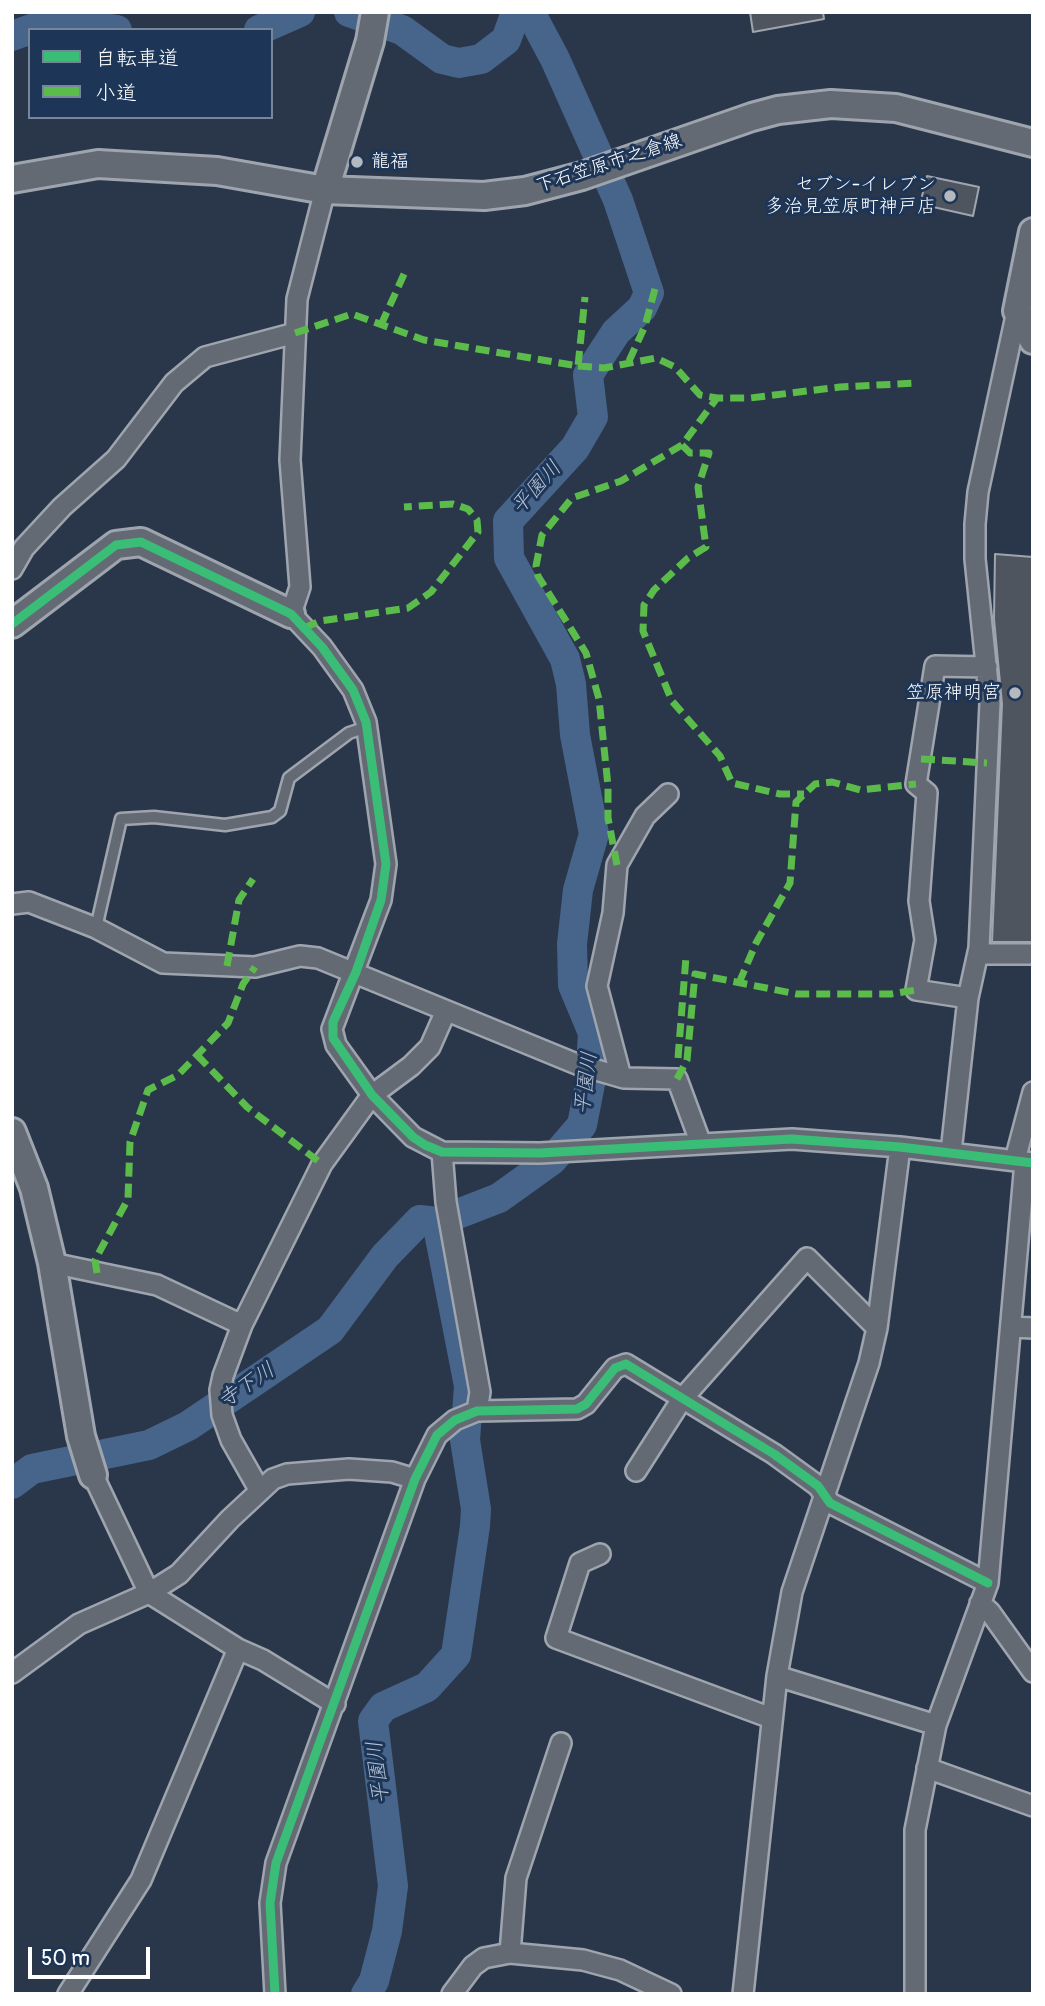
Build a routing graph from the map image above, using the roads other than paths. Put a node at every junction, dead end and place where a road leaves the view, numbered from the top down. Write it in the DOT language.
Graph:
graph roads {
  1 [pos="375,12"];
  2 [pos="1033,143"];
  3 [pos="12,179"];
  4 [pos="324,190"];
  5 [pos="1033,232"];
  6 [pos="1017,311"];
  7 [pos="295,333"];
  8 [pos="1033,340"];
  9 [pos="12,569"];
  10 [pos="291,614"];
  11 [pos="12,624"];
  12 [pos="987,667"];
  13 [pos="367,727"];
  14 [pos="668,793"];
  15 [pos="12,904"];
  16 [pos="96,928"];
  17 [pos="978,954"];
  18 [pos="1033,954"];
  19 [pos="356,972"];
  20 [pos="968,998"];
  21 [pos="445,1013"];
  22 [pos="613,1075"];
  23 [pos="1033,1092"];
  24 [pos="372,1095"];
  25 [pos="12,1132"];
  26 [pos="701,1144"];
  27 [pos="900,1147"];
  28 [pos="442,1152"];
  29 [pos="951,1152"];
  30 [pos="1024,1162"];
  31 [pos="52,1263"];
  32 [pos="242,1325"];
  33 [pos="1012,1327"];
  34 [pos="877,1328"];
  35 [pos="1033,1328"];
  36 [pos="682,1399"];
  37 [pos="477,1411"];
  38 [pos="636,1471"];
  39 [pos="93,1475"];
  40 [pos="415,1479"];
  41 [pos="261,1491"];
  42 [pos="823,1493"];
  43 [pos="600,1554"];
  44 [pos="988,1583"];
  45 [pos="149,1593"];
  46 [pos="980,1603"];
  47 [pos="237,1650"];
  48 [pos="1033,1672"];
  49 [pos="12,1673"];
  50 [pos="777,1676"];
  51 [pos="335,1704"];
  52 [pos="771,1717"];
  53 [pos="936,1725"];
  54 [pos="561,1743"];
  55 [pos="927,1768"];
  56 [pos="1033,1806"];
  57 [pos="510,1953"];
  58 [pos="68,1994"];
  59 [pos="275,1994"];
  60 [pos="452,1994"];
  61 [pos="671,1994"];
  62 [pos="743,1994"];
  63 [pos="915,1994"];
  1 -- 4 [label="main road"];
  2 -- 4 [label="main road, 下石笠原市之倉線"];
  3 -- 4 [label="main road, 下石笠原市之倉線"];
  4 -- 7 [label="street"];
  5 -- 6 [label="main road"];
  6 -- 8 [label="main road"];
  6 -- 12 [label="street"];
  7 -- 9 [label="street"];
  7 -- 10 [label="street"];
  10 -- 11 [label="main road"];
  10 -- 13 [label="street"];
  12 -- 17 [label="street"];
  12 -- 20 [label="street"];
  13 -- 16 [label="lane"];
  13 -- 19 [label="street"];
  14 -- 22 [label="street"];
  15 -- 16 [label="street"];
  16 -- 19 [label="street"];
  17 -- 18 [label="street"];
  17 -- 20 [label="street"];
  19 -- 21 [label="street"];
  19 -- 24 [label="street"];
  20 -- 29 [label="street"];
  21 -- 22 [label="street"];
  21 -- 24 [label="street"];
  22 -- 26 [label="street"];
  23 -- 30 [label="street"];
  24 -- 28 [label="street"];
  24 -- 32 [label="street"];
  25 -- 31 [label="main road"];
  26 -- 27 [label="street"];
  26 -- 28 [label="street"];
  27 -- 29 [label="street"];
  27 -- 34 [label="street"];
  28 -- 37 [label="street"];
  29 -- 30 [label="street"];
  30 -- 33 [label="street"];
  31 -- 32 [label="street"];
  31 -- 39 [label="main road"];
  32 -- 41 [label="street"];
  33 -- 35 [label="street"];
  33 -- 44 [label="street"];
  34 -- 36 [label="street"];
  34 -- 42 [label="street"];
  36 -- 37 [label="street"];
  36 -- 38 [label="street"];
  36 -- 42 [label="street"];
  37 -- 40 [label="street"];
  39 -- 45 [label="street"];
  40 -- 41 [label="street"];
  40 -- 51 [label="street"];
  41 -- 45 [label="street"];
  42 -- 44 [label="street"];
  42 -- 50 [label="street"];
  43 -- 52 [label="street"];
  44 -- 46 [label="street"];
  45 -- 47 [label="street"];
  45 -- 49 [label="street"];
  46 -- 48 [label="street"];
  46 -- 53 [label="street"];
  47 -- 51 [label="street"];
  47 -- 58 [label="street"];
  50 -- 52 [label="street"];
  50 -- 53 [label="street"];
  51 -- 59 [label="street"];
  52 -- 62 [label="street"];
  53 -- 55 [label="street"];
  54 -- 57 [label="street"];
  55 -- 56 [label="street"];
  55 -- 63 [label="street"];
  57 -- 60 [label="street"];
  57 -- 61 [label="street"];
}
